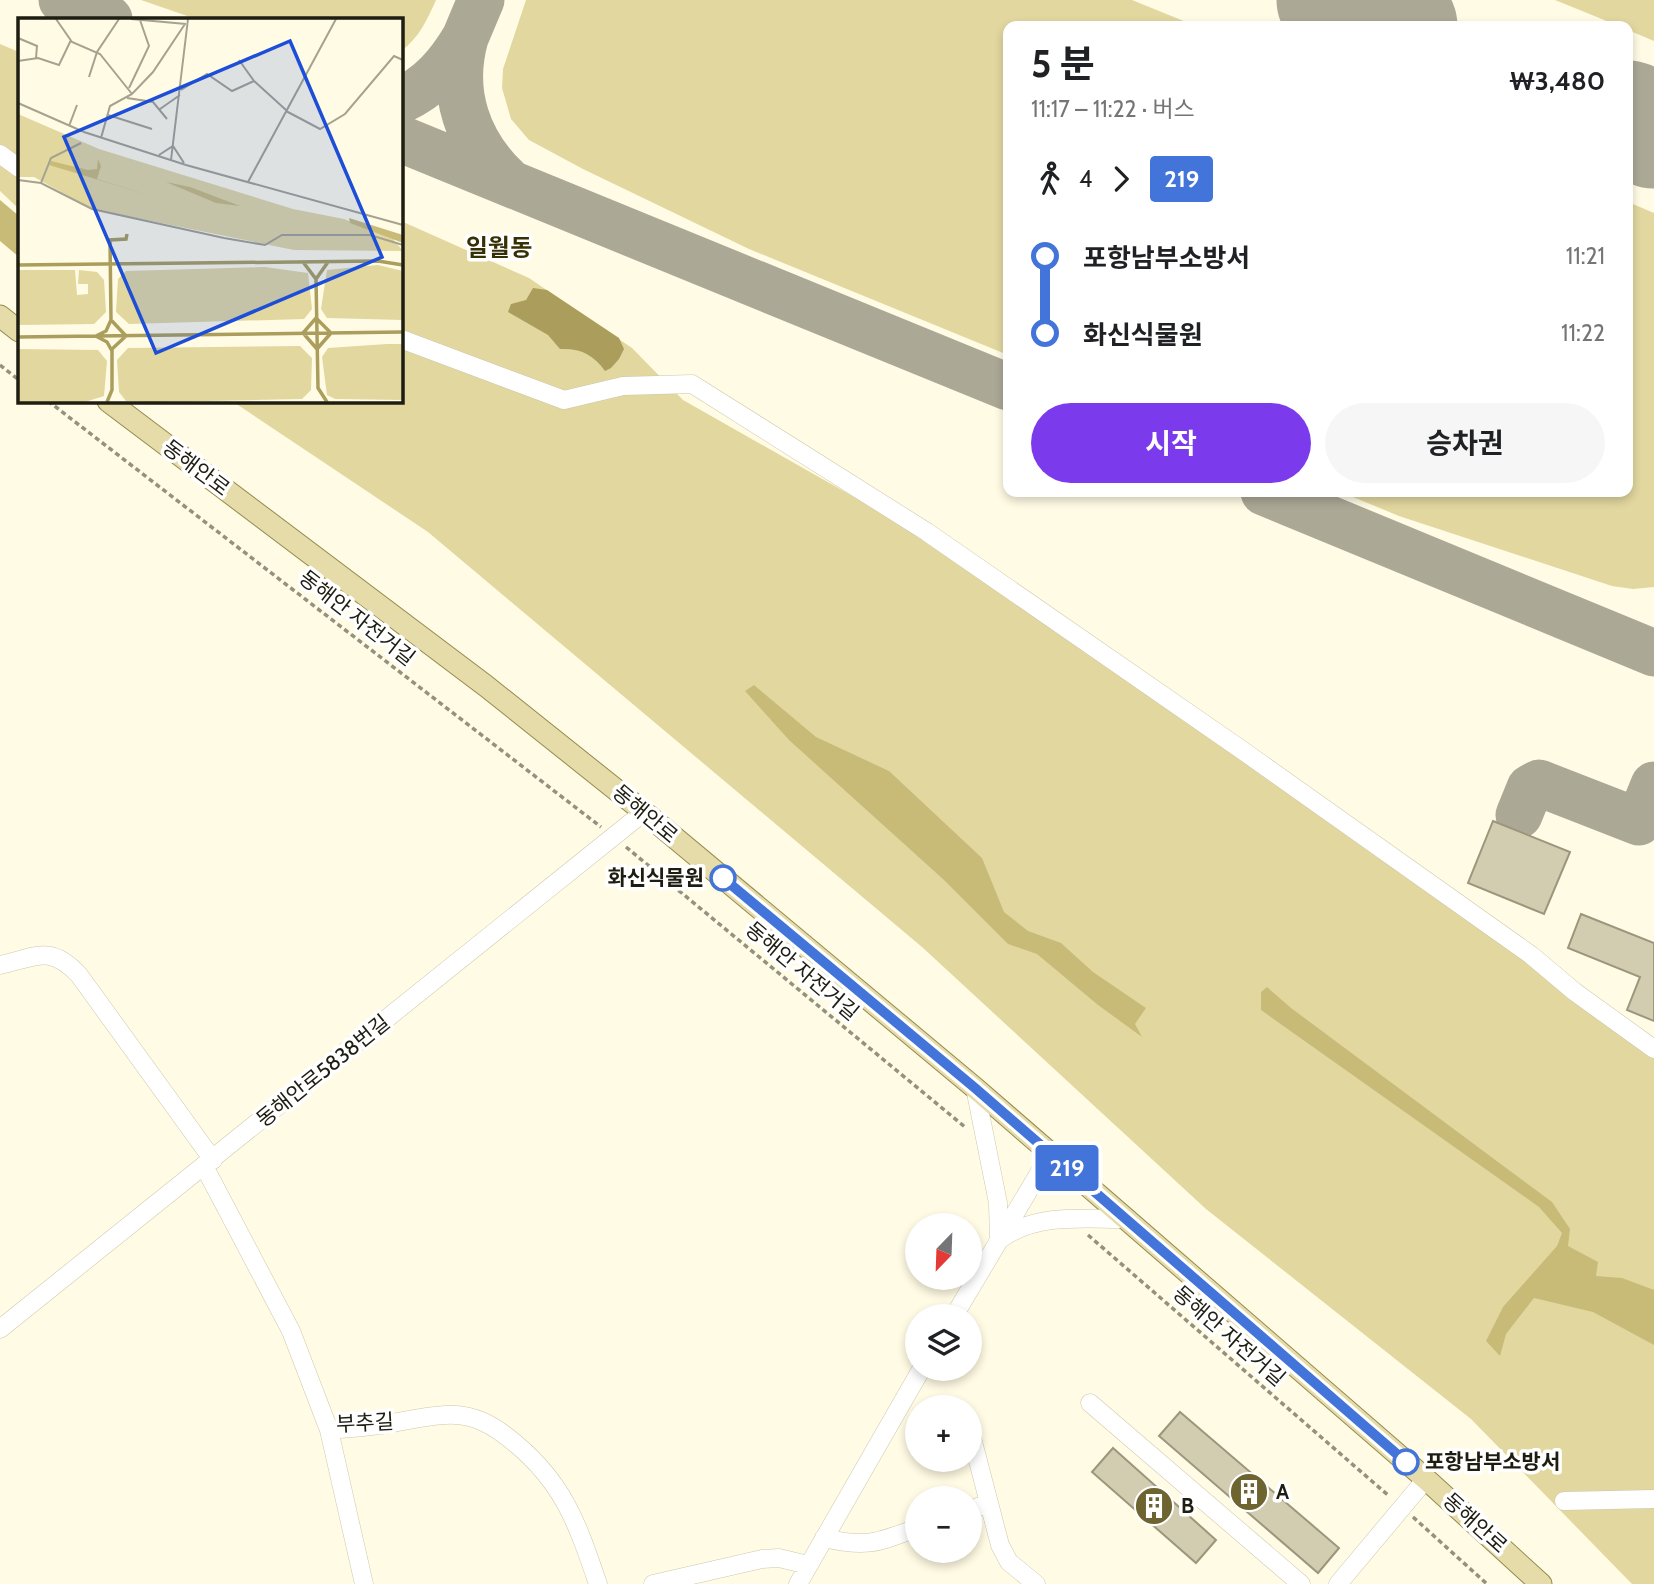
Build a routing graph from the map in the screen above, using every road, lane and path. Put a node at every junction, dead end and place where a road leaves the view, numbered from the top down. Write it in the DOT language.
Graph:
graph roads {
  1 [pos="0,154"];
  2 [pos="18,167"];
  3 [pos="0,316"];
  4 [pos="18,330"];
  5 [pos="402,339"];
  6 [pos="0,365"];
  7 [pos="18,379"];
  8 [pos="49,402"];
  9 [pos="109,402"];
  10 [pos="644,812"];
  11 [pos="615,837"];
  12 [pos="0,965"];
  13 [pos="1654,1049"];
  14 [pos="975,1088"];
  15 [pos="969,1130"];
  16 [pos="1051,1153"];
  17 [pos="209,1163"];
  18 [pos="1126,1219"];
  19 [pos="1086,1234"];
  20 [pos="999,1240"];
  21 [pos="961,1304"];
  22 [pos="0,1329"];
  23 [pos="915,1381"];
  24 [pos="1090,1403"];
  25 [pos="328,1430"];
  26 [pos="981,1472"];
  27 [pos="1426,1479"];
  28 [pos="1654,1499"];
  29 [pos="1564,1501"];
  30 [pos="989,1503"];
  31 [pos="982,1506"];
  32 [pos="1402,1507"];
  33 [pos="905,1532"];
  34 [pos="824,1538"];
  35 [pos="808,1565"];
  36 [pos="364,1584"];
  37 [pos="598,1584"];
  38 [pos="653,1584"];
  39 [pos="798,1584"];
  40 [pos="1036,1584"];
  41 [pos="1301,1584"];
  42 [pos="1338,1584"];
  43 [pos="1487,1584"];
  44 [pos="1541,1584"];
  1 -- 2 [label="street"];
  3 -- 4 [label="main road"];
  5 -- 13 [label="street"];
  6 -- 7 [label="path"];
  8 -- 11 [label="path, 동해안 자전거길"];
  9 -- 10 [label="main road, 동해안로"];
  10 -- 11 [label="street, 동해안로5838번길"];
  10 -- 14 [label="main road, 동해안로"];
  11 -- 15 [label="path, 동해안 자전거길"];
  11 -- 17 [label="street, 동해안로5838번길"];
  12 -- 17 [label="street, 부추길"];
  14 -- 16 [label="main road, 동해안로"];
  14 -- 20 [label="street"];
  16 -- 18 [label="main road, 동해안로"];
  16 -- 20 [label="street"];
  17 -- 22 [label="street, 동해안로5838번길"];
  17 -- 25 [label="street, 부추길"];
  18 -- 20 [label="street"];
  18 -- 27 [label="main road, 동해안로"];
  19 -- 32 [label="path, 동해안 자전거길"];
  20 -- 21 [label="street"];
  23 -- 34 [label="street"];
  24 -- 41 [label="street"];
  25 -- 36 [label="street"];
  25 -- 37 [label="street, 부추길"];
  26 -- 30 [label="street"];
  27 -- 32 [label="street"];
  27 -- 44 [label="main road, 동해안로"];
  28 -- 29 [label="street"];
  30 -- 31 [label="street"];
  30 -- 40 [label="street"];
  32 -- 42 [label="street"];
  32 -- 43 [label="path, 동해안 자전거길"];
  33 -- 34 [label="street"];
  34 -- 35 [label="street"];
  35 -- 38 [label="street"];
  35 -- 39 [label="street"];
}
